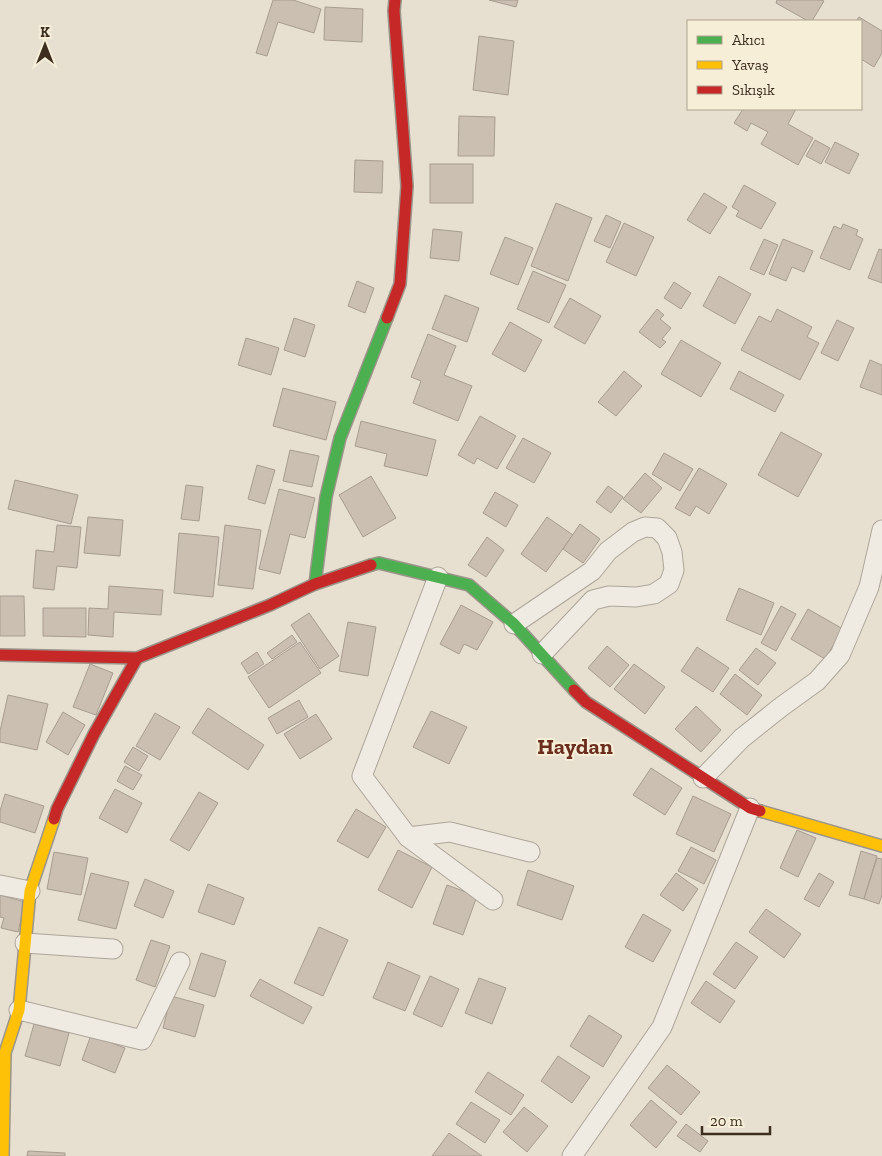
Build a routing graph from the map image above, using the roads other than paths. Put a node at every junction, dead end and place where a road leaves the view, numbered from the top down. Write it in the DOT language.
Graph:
graph roads {
  1 [pos="395,0"];
  2 [pos="882,530"];
  3 [pos="438,577"];
  4 [pos="316,584"];
  5 [pos="514,624"];
  6 [pos="542,654"];
  7 [pos="0,655"];
  8 [pos="137,658"];
  9 [pos="703,778"];
  10 [pos="750,808"];
  11 [pos="408,838"];
  12 [pos="882,846"];
  13 [pos="530,852"];
  14 [pos="0,884"];
  15 [pos="30,891"];
  16 [pos="493,900"];
  17 [pos="25,943"];
  18 [pos="113,949"];
  19 [pos="180,962"];
  20 [pos="19,1010"];
  21 [pos="3,1052"];
  22 [pos="3,1156"];
  23 [pos="572,1156"];
  1 -- 4 [label="street"];
  2 -- 9 [label="street"];
  3 -- 4 [label="street"];
  3 -- 5 [label="street"];
  3 -- 11 [label="street"];
  4 -- 8 [label="street"];
  5 -- 6 [label="street"];
  5 -- 6 [label="street"];
  6 -- 9 [label="street"];
  7 -- 8 [label="street"];
  8 -- 15 [label="street"];
  9 -- 10 [label="street"];
  10 -- 12 [label="street"];
  10 -- 23 [label="street"];
  11 -- 13 [label="street"];
  11 -- 16 [label="street"];
  14 -- 15 [label="street"];
  15 -- 17 [label="street"];
  17 -- 18 [label="street"];
  17 -- 20 [label="street"];
  19 -- 20 [label="street"];
  20 -- 21 [label="street"];
  21 -- 22 [label="street"];
}
